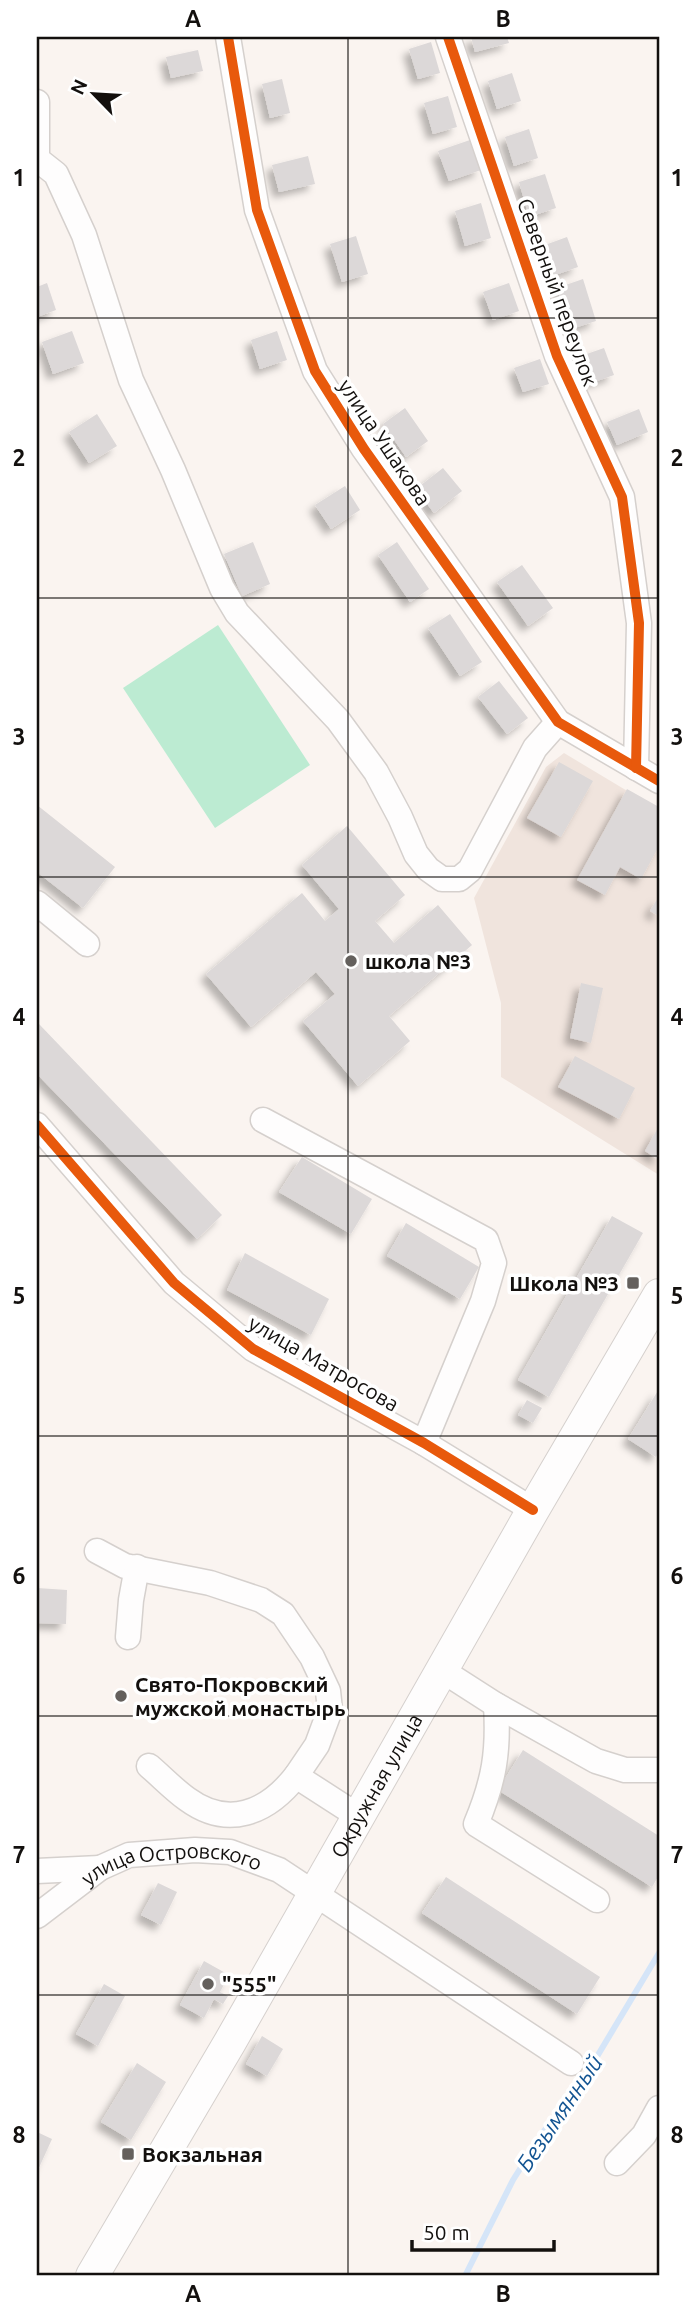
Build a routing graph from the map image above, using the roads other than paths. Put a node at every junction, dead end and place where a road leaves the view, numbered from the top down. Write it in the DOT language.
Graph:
graph roads {
  1 [pos="228,37"];
  2 [pos="448,37"];
  3 [pos="37,102"];
  4 [pos="37,159"];
  5 [pos="558,722"];
  6 [pos="636,768"];
  7 [pos="659,782"];
  8 [pos="37,903"];
  9 [pos="87,943"];
  10 [pos="263,1120"];
  11 [pos="37,1125"];
  12 [pos="659,1295"];
  13 [pos="424,1443"];
  14 [pos="533,1510"];
  15 [pos="97,1551"];
  16 [pos="137,1567"];
  17 [pos="128,1637"];
  18 [pos="443,1671"];
  19 [pos="496,1705"];
  20 [pos="149,1766"];
  21 [pos="659,1770"];
  22 [pos="296,1776"];
  23 [pos="358,1816"];
  24 [pos="100,1868"];
  25 [pos="37,1871"];
  26 [pos="313,1894"];
  27 [pos="597,1900"];
  28 [pos="37,1916"];
  29 [pos="571,2063"];
  30 [pos="659,2108"];
  31 [pos="617,2163"];
  32 [pos="92,2276"];
  1 -- 5 [label="street, улица Ушакова"];
  2 -- 6 [label="street, Северный переулок"];
  3 -- 4 [label="street"];
  4 -- 5 [label="street"];
  5 -- 6 [label="street, улица Ушакова"];
  6 -- 7 [label="street, улица Ушакова"];
  8 -- 9 [label="street"];
  10 -- 13 [label="street"];
  11 -- 13 [label="street, улица Матросова"];
  12 -- 14 [label="main road, Окружная улица"];
  13 -- 14 [label="street, улица Матросова"];
  14 -- 18 [label="main road, Окружная улица"];
  15 -- 16 [label="street"];
  16 -- 17 [label="street"];
  16 -- 22 [label="street"];
  18 -- 19 [label="street"];
  18 -- 23 [label="main road, Окружная улица"];
  19 -- 21 [label="street"];
  19 -- 27 [label="street"];
  20 -- 22 [label="street"];
  22 -- 23 [label="street"];
  23 -- 26 [label="main road, Окружная улица"];
  24 -- 25 [label="street"];
  24 -- 26 [label="street, улица Островского"];
  24 -- 28 [label="street, улица Островского"];
  26 -- 29 [label="street, улица Островского"];
  26 -- 32 [label="main road, Окружная улица"];
  30 -- 31 [label="street"];
}
